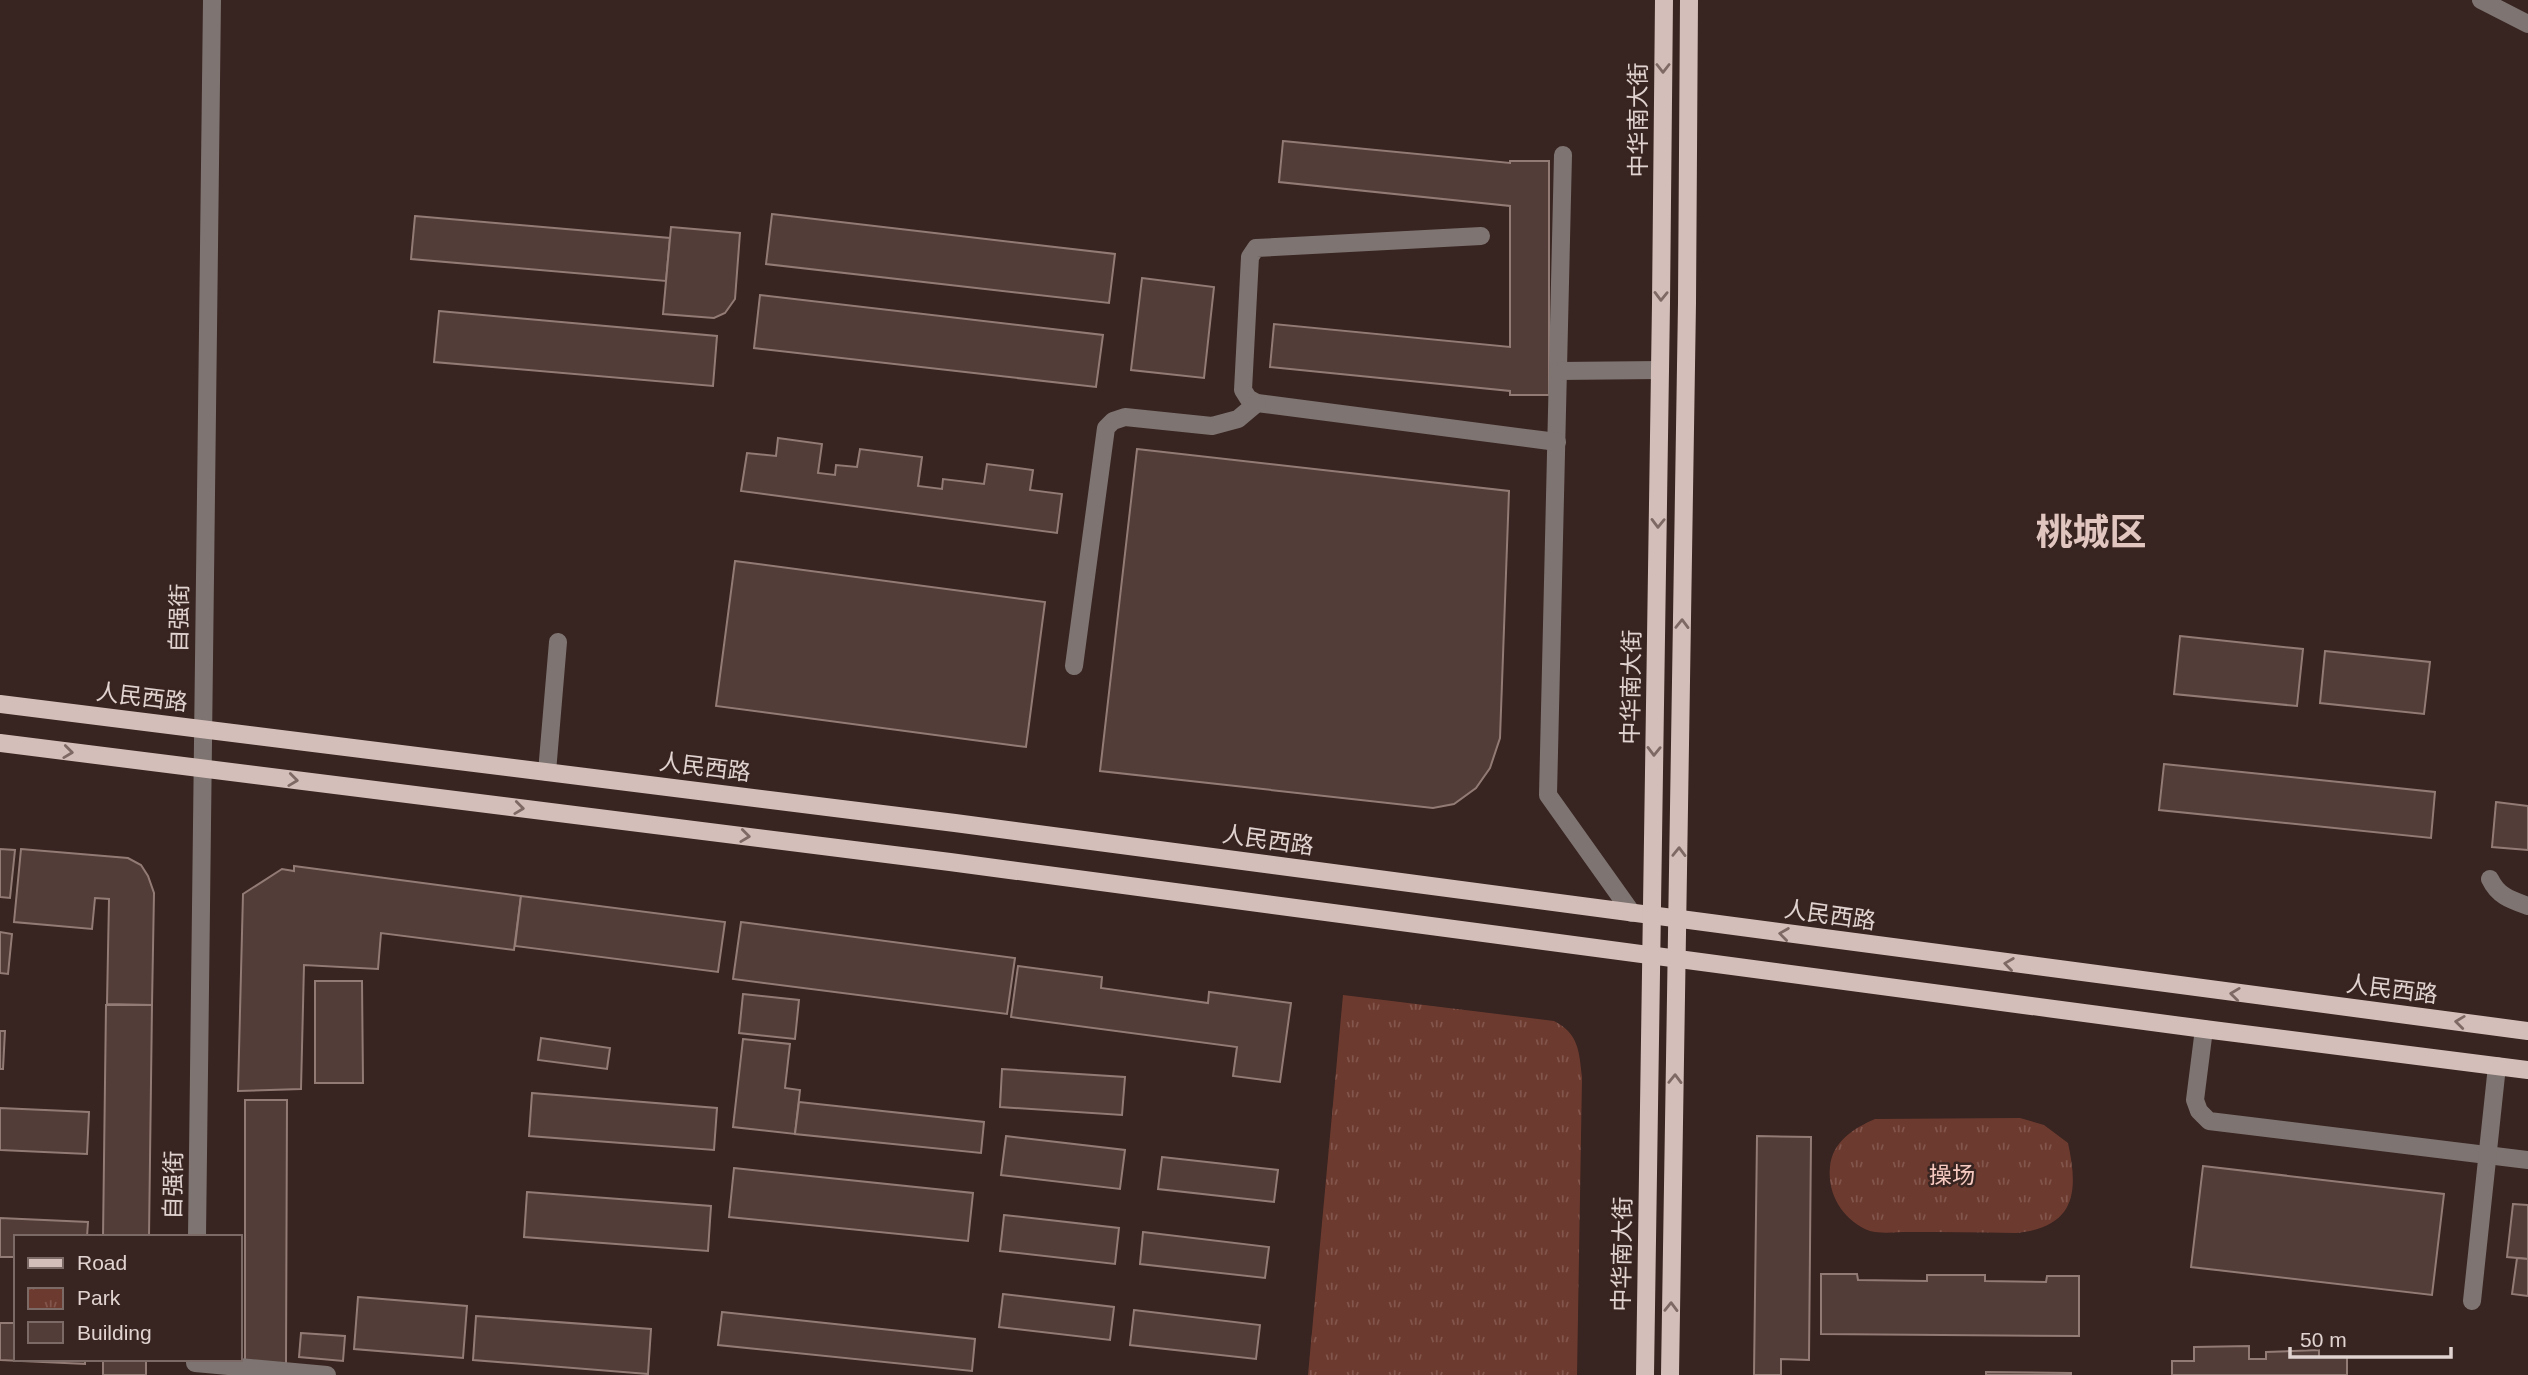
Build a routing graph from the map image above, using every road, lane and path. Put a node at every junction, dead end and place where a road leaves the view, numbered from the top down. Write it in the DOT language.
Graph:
graph roads {
  1 [pos="212,0"];
  2 [pos="1664,0"];
  3 [pos="1689,0"];
  4 [pos="2482,0"];
  5 [pos="2528,24"];
  6 [pos="1563,155"];
  7 [pos="1482,236"];
  8 [pos="1558,370"];
  9 [pos="1660,370"];
  10 [pos="1257,403"];
  11 [pos="1557,442"];
  12 [pos="558,642"];
  13 [pos="1074,666"];
  14 [pos="0,704"];
  15 [pos="202,729"];
  16 [pos="0,743"];
  17 [pos="202,768"];
  18 [pos="547,772"];
  19 [pos="2490,879"];
  20 [pos="2528,906"];
  21 [pos="1632,913"];
  22 [pos="1652,916"];
  23 [pos="1678,919"];
  24 [pos="1651,955"];
  25 [pos="1677,958"];
  26 [pos="2204,1029"];
  27 [pos="2528,1031"];
  28 [pos="2497,1066"];
  29 [pos="2528,1070"];
  30 [pos="2488,1156"];
  31 [pos="2528,1160"];
  32 [pos="197,1235"];
  33 [pos="2472,1301"];
  34 [pos="195,1366"];
  35 [pos="327,1375"];
  36 [pos="1645,1375"];
  37 [pos="1670,1375"];
  1 -- 15 [label="street, 自强街"];
  2 -- 9 [label="main road, 中华南大街, one-way"];
  23 -- 3 [label="main road, one-way"];
  4 -- 5 [label="street"];
  6 -- 8 [label="street"];
  7 -- 10 [label="street"];
  8 -- 9 [label="street"];
  8 -- 11 [label="street"];
  9 -- 22 [label="main road, 中华南大街, one-way"];
  10 -- 11 [label="street"];
  10 -- 13 [label="street"];
  11 -- 21 [label="street"];
  12 -- 18 [label="street"];
  14 -- 15 [label="main road, 人民西路"];
  15 -- 17 [label="street, 自强街"];
  15 -- 18 [label="main road, 人民西路"];
  16 -- 17 [label="main road, one-way"];
  17 -- 24 [label="main road, one-way"];
  17 -- 32 [label="street, 自强街"];
  18 -- 21 [label="main road, 人民西路"];
  19 -- 20 [label="street"];
  21 -- 22 [label="main road, 人民西路"];
  22 -- 23 [label="main road, 人民西路"];
  22 -- 24 [label="main road, 中华南大街"];
  23 -- 25 [label="main road"];
  27 -- 23 [label="main road, 人民西路, one-way"];
  24 -- 25 [label="main road"];
  24 -- 36 [label="main road, 中华南大街"];
  25 -- 26 [label="main road"];
  37 -- 25 [label="main road, one-way"];
  26 -- 28 [label="main road"];
  26 -- 30 [label="street"];
  28 -- 29 [label="main road"];
  28 -- 30 [label="street"];
  30 -- 31 [label="street"];
  30 -- 33 [label="street"];
  34 -- 35 [label="street"];
}
